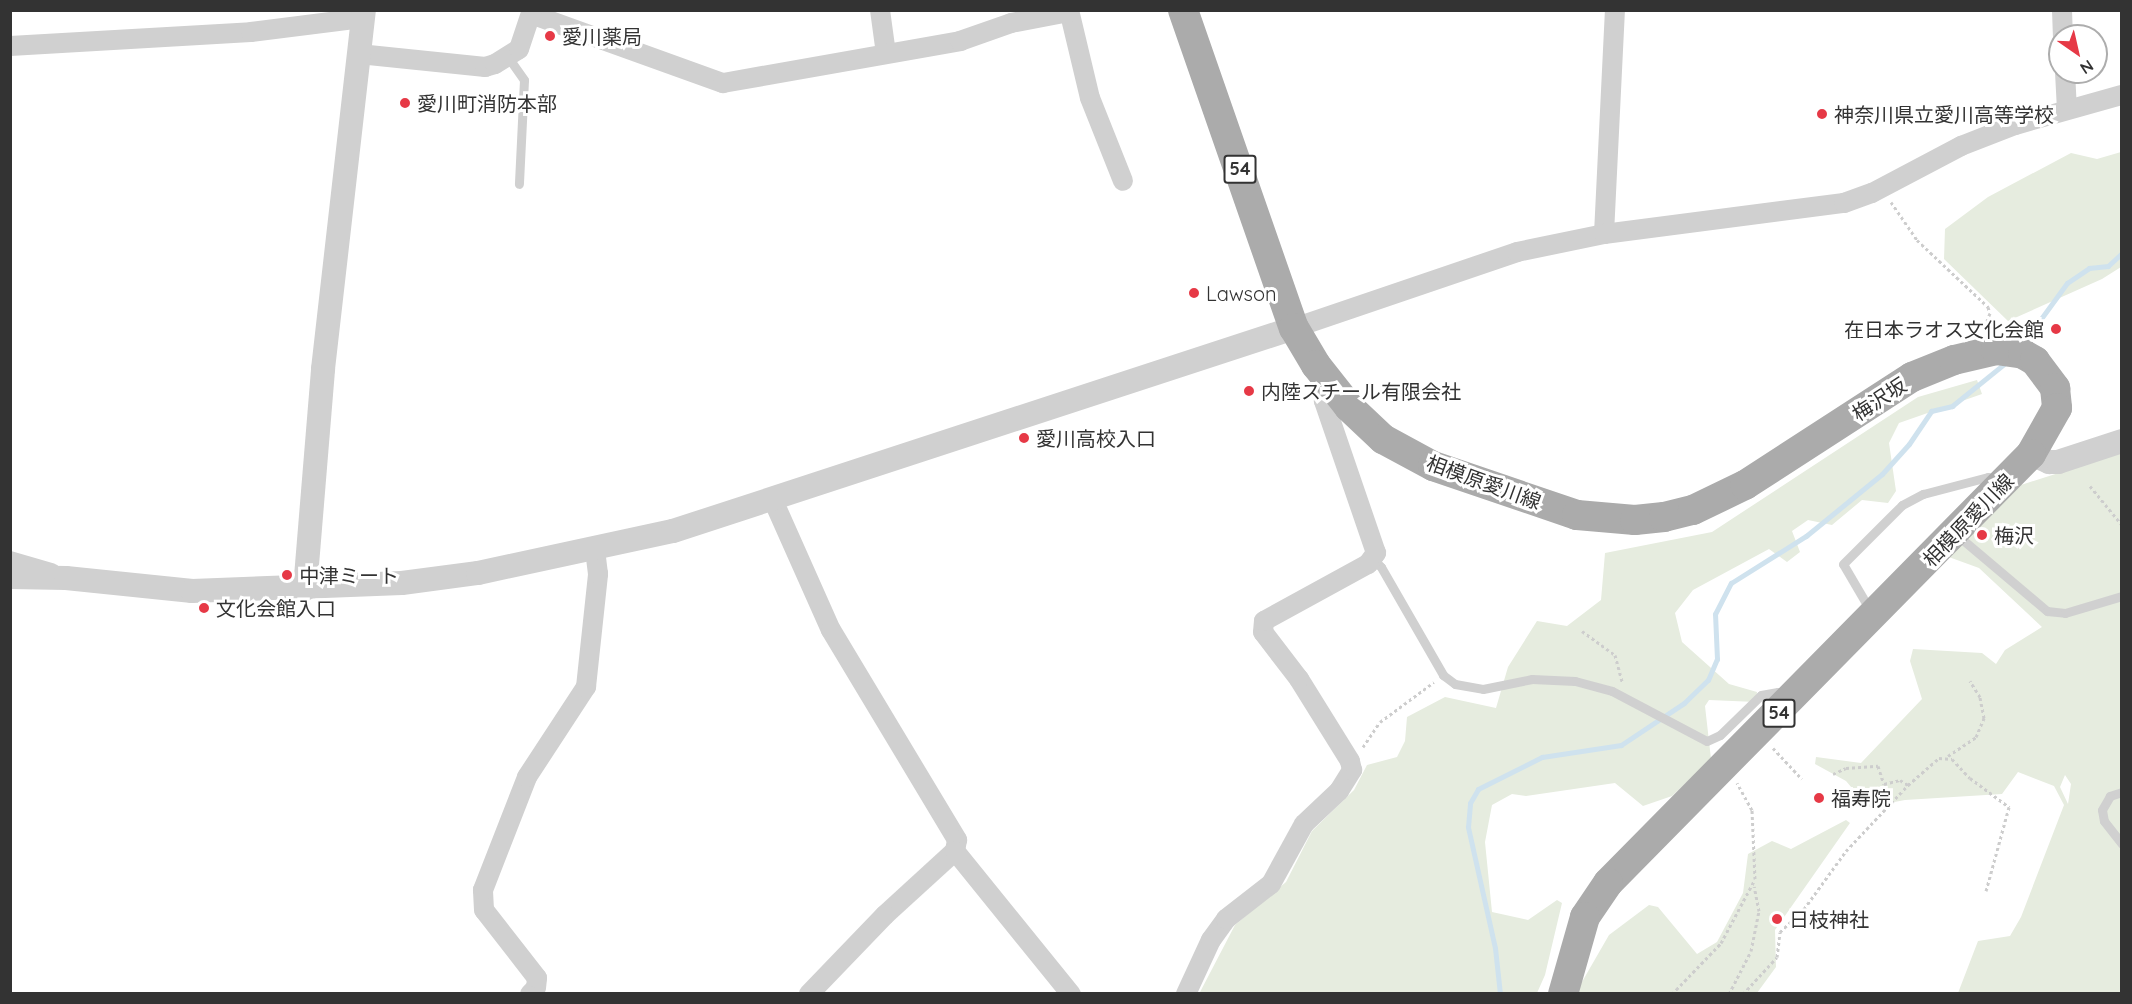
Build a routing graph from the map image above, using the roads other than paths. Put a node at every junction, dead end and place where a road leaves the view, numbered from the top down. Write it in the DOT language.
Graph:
graph roads {
  1 [pos="880,10"];
  2 [pos="1183,10"];
  3 [pos="1615,10"];
  4 [pos="1069,11"];
  5 [pos="531,12"];
  6 [pos="363,14"];
  7 [pos="10,46"];
  8 [pos="359,54"];
  9 [pos="886,54"];
  10 [pos="508,57"];
  11 [pos="2066,84"];
  12 [pos="2121,95"];
  13 [pos="2067,109"];
  14 [pos="1123,181"];
  15 [pos="519,184"];
  16 [pos="1604,234"];
  17 [pos="1294,328"];
  18 [pos="1331,386"];
  19 [pos="2121,441"];
  20 [pos="2031,454"];
  21 [pos="2003,484"];
  22 [pos="773,500"];
  23 [pos="1635,520"];
  24 [pos="1955,534"];
  25 [pos="595,550"];
  26 [pos="1372,558"];
  27 [pos="10,561"];
  28 [pos="10,577"];
  29 [pos="66,578"];
  30 [pos="305,589"];
  31 [pos="2121,596"];
  32 [pos="1874,617"];
  33 [pos="1791,702"];
  34 [pos="2121,792"];
  35 [pos="2121,844"];
  36 [pos="955,851"];
  37 [pos="530,993"];
  38 [pos="809,993"];
  39 [pos="1071,993"];
  40 [pos="1186,993"];
  41 [pos="1563,993"];
  1 -- 9 [label="street"];
  2 -- 17 [label="main road, 相模原愛川線 / 54"];
  3 -- 16 [label="street"];
  4 -- 9 [label="street"];
  4 -- 14 [label="street"];
  5 -- 9 [label="street"];
  5 -- 10 [label="street"];
  6 -- 7 [label="street"];
  6 -- 8 [label="street"];
  8 -- 10 [label="street"];
  8 -- 30 [label="street"];
  10 -- 15 [label="lane"];
  11 -- 13 [label="street"];
  12 -- 13 [label="street"];
  13 -- 16 [label="street"];
  16 -- 17 [label="street"];
  17 -- 18 [label="main road, 相模原愛川線 / 54"];
  17 -- 22 [label="street"];
  18 -- 23 [label="main road, 相模原愛川線 / 54"];
  18 -- 26 [label="street"];
  19 -- 20 [label="street"];
  20 -- 21 [label="main road, 相模原愛川線 / 54"];
  20 -- 23 [label="main road, 梅沢坂 / 54"];
  21 -- 24 [label="main road, 相模原愛川線 / 54"];
  21 -- 32 [label="lane"];
  22 -- 25 [label="street"];
  22 -- 36 [label="street"];
  24 -- 31 [label="lane"];
  24 -- 32 [label="main road, 相模原愛川線 / 54"];
  25 -- 30 [label="street"];
  25 -- 37 [label="street"];
  26 -- 33 [label="lane"];
  26 -- 40 [label="street"];
  27 -- 29 [label="street"];
  28 -- 29 [label="street"];
  29 -- 30 [label="street"];
  32 -- 33 [label="main road, 相模原愛川線 / 54"];
  33 -- 41 [label="main road, 相模原愛川線 / 54"];
  34 -- 35 [label="lane"];
  36 -- 38 [label="street"];
  36 -- 39 [label="street"];
}
